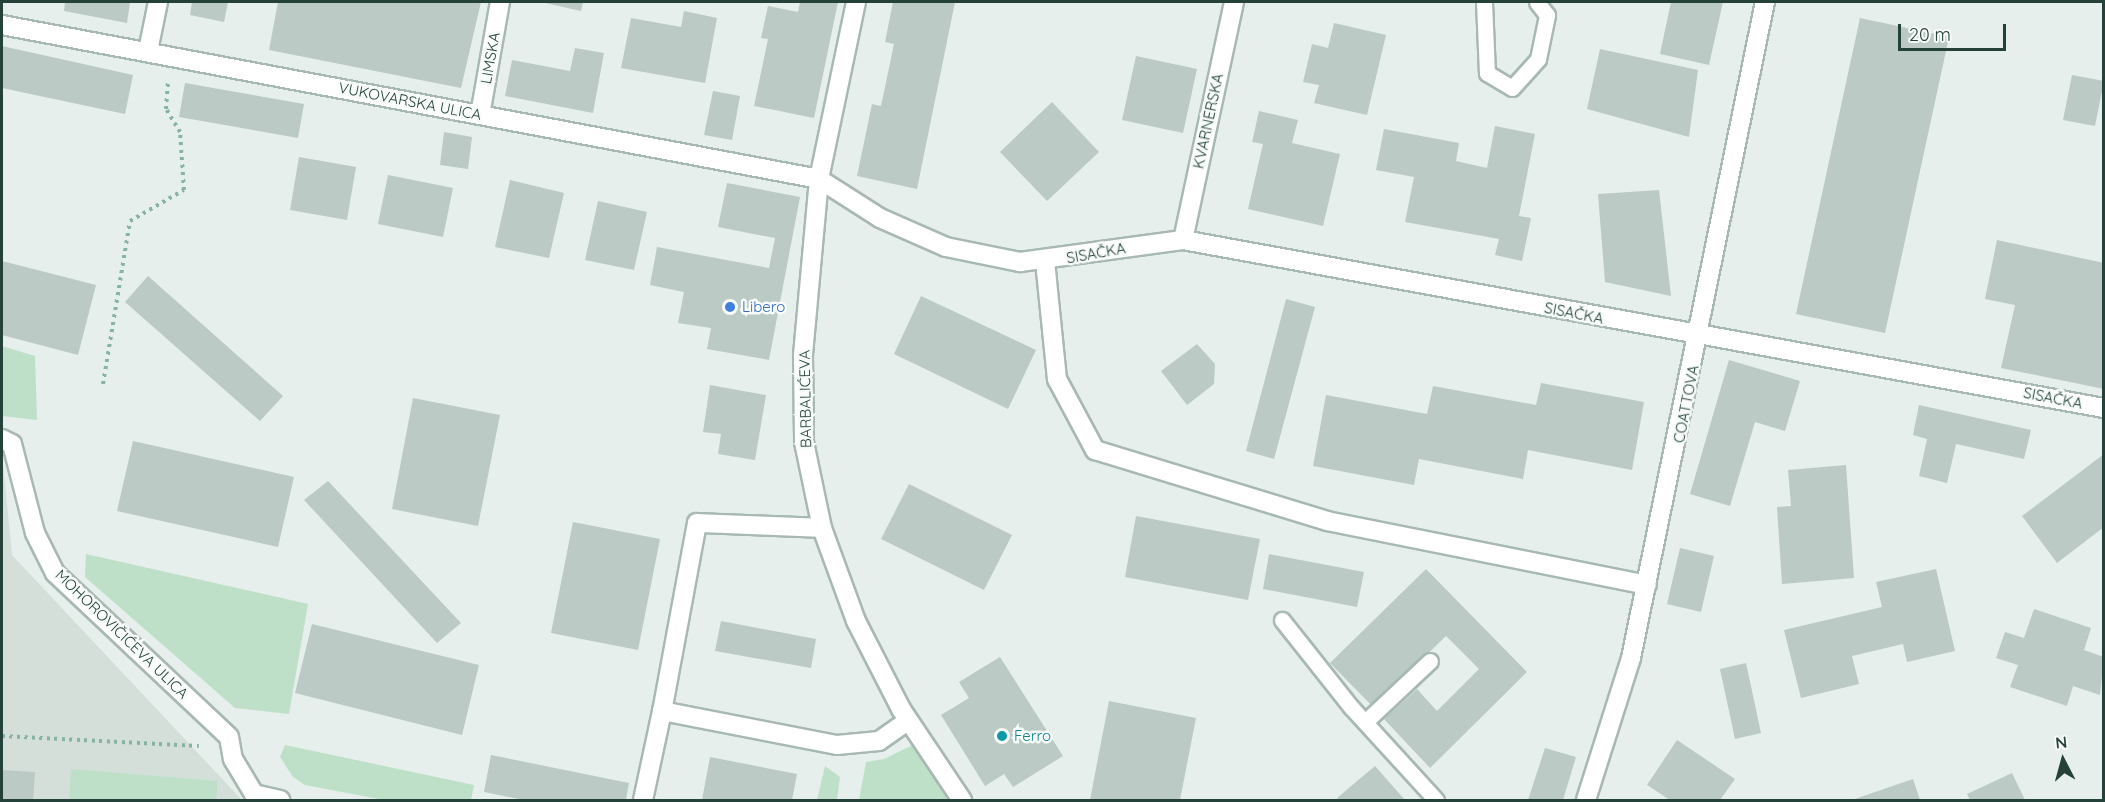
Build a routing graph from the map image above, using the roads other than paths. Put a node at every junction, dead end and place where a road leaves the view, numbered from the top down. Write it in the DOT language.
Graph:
graph roads {
  1 [pos="158,2"];
  2 [pos="500,2"];
  3 [pos="856,2"];
  4 [pos="1234,2"];
  5 [pos="1484,2"];
  6 [pos="1537,2"];
  7 [pos="1765,2"];
  8 [pos="2,25"];
  9 [pos="148,51"];
  10 [pos="480,115"];
  11 [pos="819,178"];
  12 [pos="1183,240"];
  13 [pos="1046,261"];
  14 [pos="1698,336"];
  15 [pos="2103,408"];
  16 [pos="2,439"];
  17 [pos="822,528"];
  18 [pos="1647,585"];
  19 [pos="1282,620"];
  20 [pos="1430,662"];
  21 [pos="662,711"];
  22 [pos="908,721"];
  23 [pos="1365,722"];
  24 [pos="280,801"];
  25 [pos="644,801"];
  26 [pos="962,801"];
  27 [pos="1436,801"];
  28 [pos="1586,801"];
  1 -- 9 [label="street"];
  2 -- 10 [label="street, LIMSKA"];
  3 -- 11 [label="street, BARBALIĆEVA"];
  4 -- 12 [label="street, KVARNERSKA"];
  5 -- 6 [label="lane"];
  7 -- 14 [label="street, COATTOVA"];
  8 -- 9 [label="street, VUKOVARSKA ULICA"];
  9 -- 10 [label="street, VUKOVARSKA ULICA"];
  10 -- 11 [label="street, VUKOVARSKA ULICA"];
  11 -- 13 [label="street, SISAČKA"];
  11 -- 17 [label="street, BARBALIĆEVA"];
  12 -- 13 [label="street, SISAČKA"];
  12 -- 14 [label="street, SISAČKA"];
  13 -- 18 [label="street, SISAČKA"];
  14 -- 15 [label="street, SISAČKA"];
  14 -- 18 [label="street, COATTOVA"];
  16 -- 24 [label="street, MOHOROVIČIĆEVA ULICA"];
  17 -- 21 [label="street"];
  17 -- 22 [label="street, BARBALIĆEVA"];
  18 -- 28 [label="street, COATTOVA"];
  19 -- 23 [label="lane"];
  20 -- 23 [label="lane"];
  21 -- 22 [label="street"];
  21 -- 25 [label="street"];
  22 -- 26 [label="street, BARBALIĆEVA"];
  23 -- 27 [label="lane"];
}
